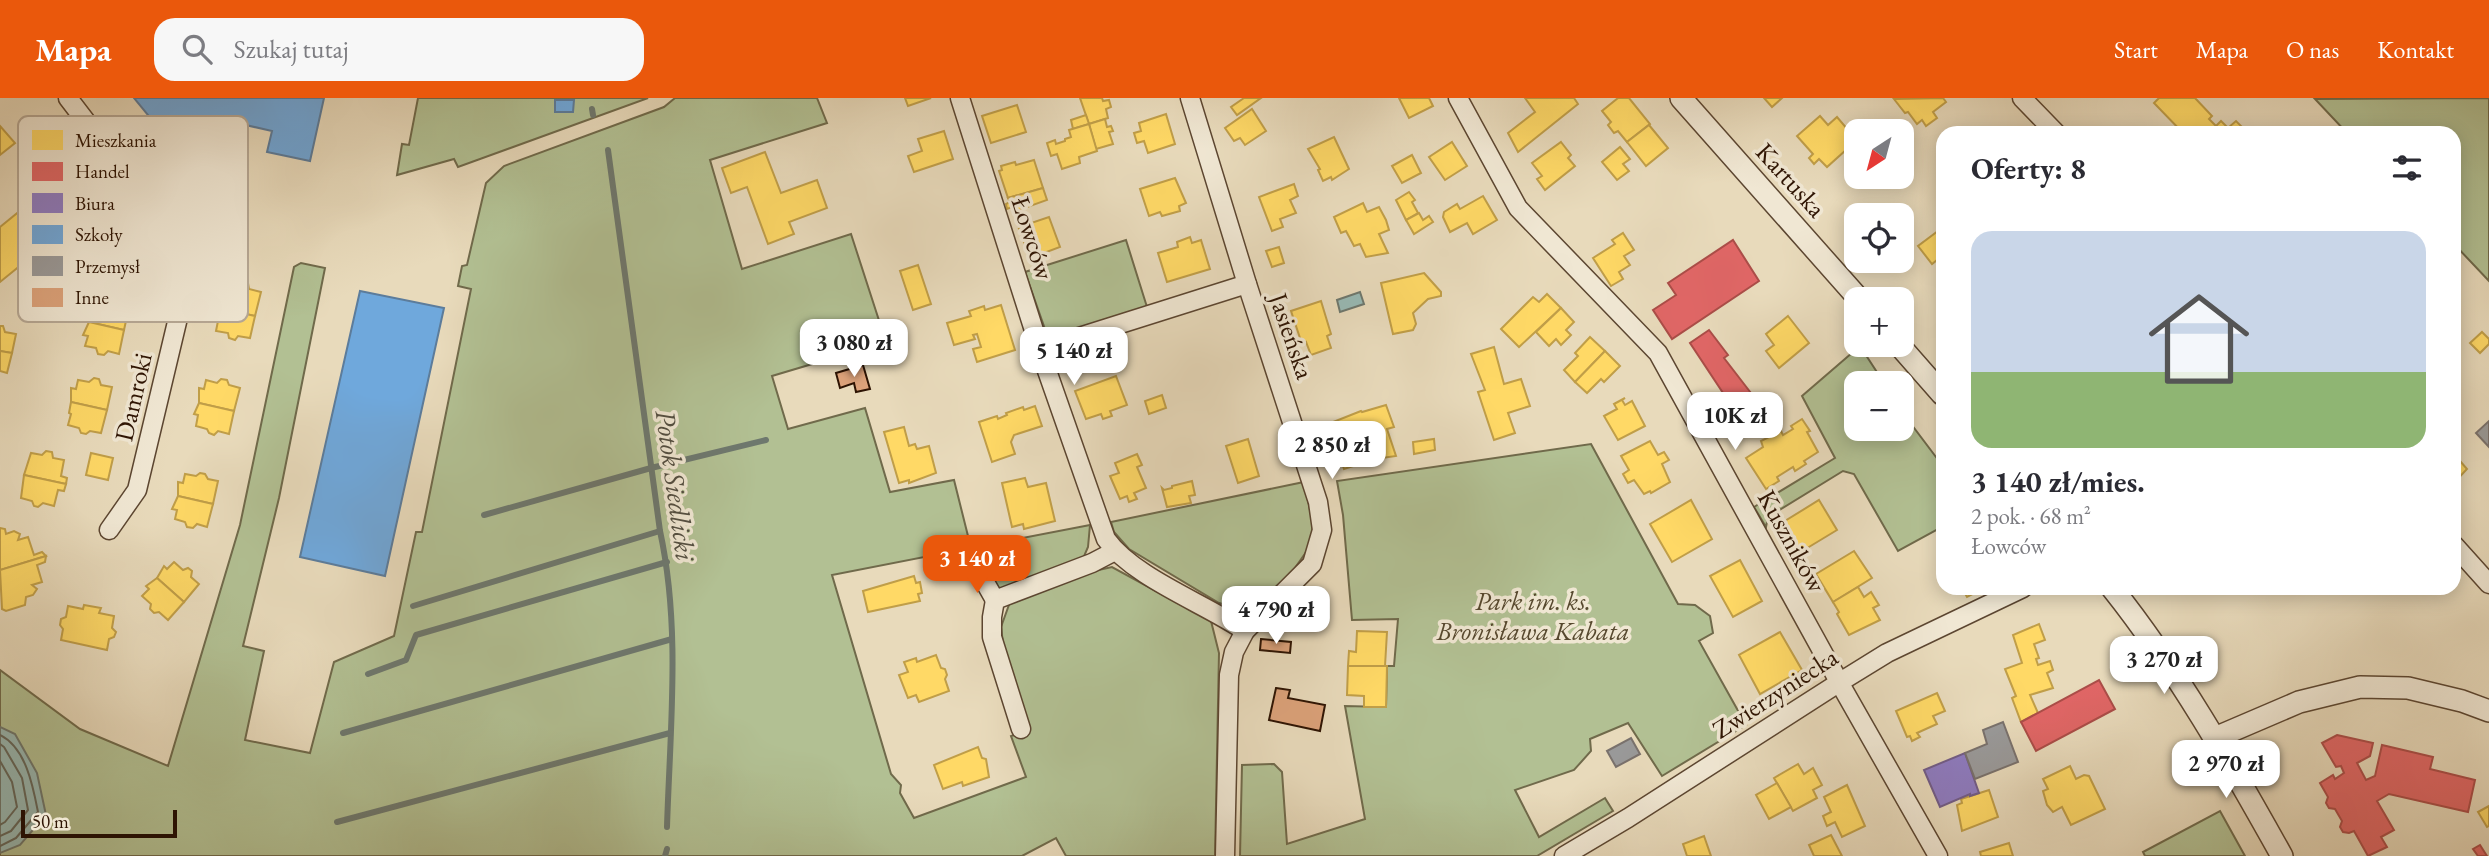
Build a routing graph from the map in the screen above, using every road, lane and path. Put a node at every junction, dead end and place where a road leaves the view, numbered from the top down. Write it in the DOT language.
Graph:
graph roads {
  1 [pos="68,98"];
  2 [pos="960,98"];
  3 [pos="1190,98"];
  4 [pos="1458,98"];
  5 [pos="1681,98"];
  6 [pos="2022,98"];
  7 [pos="82,116"];
  8 [pos="2049,126"];
  9 [pos="1247,284"];
  10 [pos="1848,287"];
  11 [pos="177,322"];
  12 [pos="1041,349"];
  13 [pos="1910,357"];
  14 [pos="1936,387"];
  15 [pos="109,530"];
  16 [pos="1115,551"];
  17 [pos="2461,553"];
  18 [pos="978,570"];
  19 [pos="2489,584"];
  20 [pos="2008,595"];
  21 [pos="2117,595"];
  22 [pos="995,600"];
  23 [pos="1244,631"];
  24 [pos="1840,682"];
  25 [pos="2489,711"];
  26 [pos="1021,729"];
  27 [pos="2214,738"];
  28 [pos="1225,856"];
  29 [pos="1564,856"];
  30 [pos="1938,856"];
  31 [pos="2282,856"];
  1 -- 7 [label="street, Damroki"];
  2 -- 12 [label="street, Łowców"];
  3 -- 9 [label="street, Jasieńska"];
  4 -- 24 [label="street, Kuszników"];
  5 -- 10 [label="street, Kartuska"];
  6 -- 8 [label="street"];
  9 -- 12 [label="street"];
  9 -- 23 [label="street, Jasieńska"];
  11 -- 15 [label="street, Damroki"];
  12 -- 16 [label="street, Łowców"];
  13 -- 14 [label="street"];
  16 -- 22 [label="street"];
  16 -- 23 [label="street, Łowców"];
  17 -- 19 [label="street"];
  18 -- 22 [label="street"];
  20 -- 24 [label="street, Zwierzyniecka"];
  21 -- 27 [label="street"];
  22 -- 26 [label="street"];
  23 -- 28 [label="street, Jasieńska"];
  24 -- 29 [label="street, Zwierzyniecka"];
  24 -- 30 [label="street, Kuszników"];
  25 -- 27 [label="street"];
  27 -- 31 [label="street"];
}
